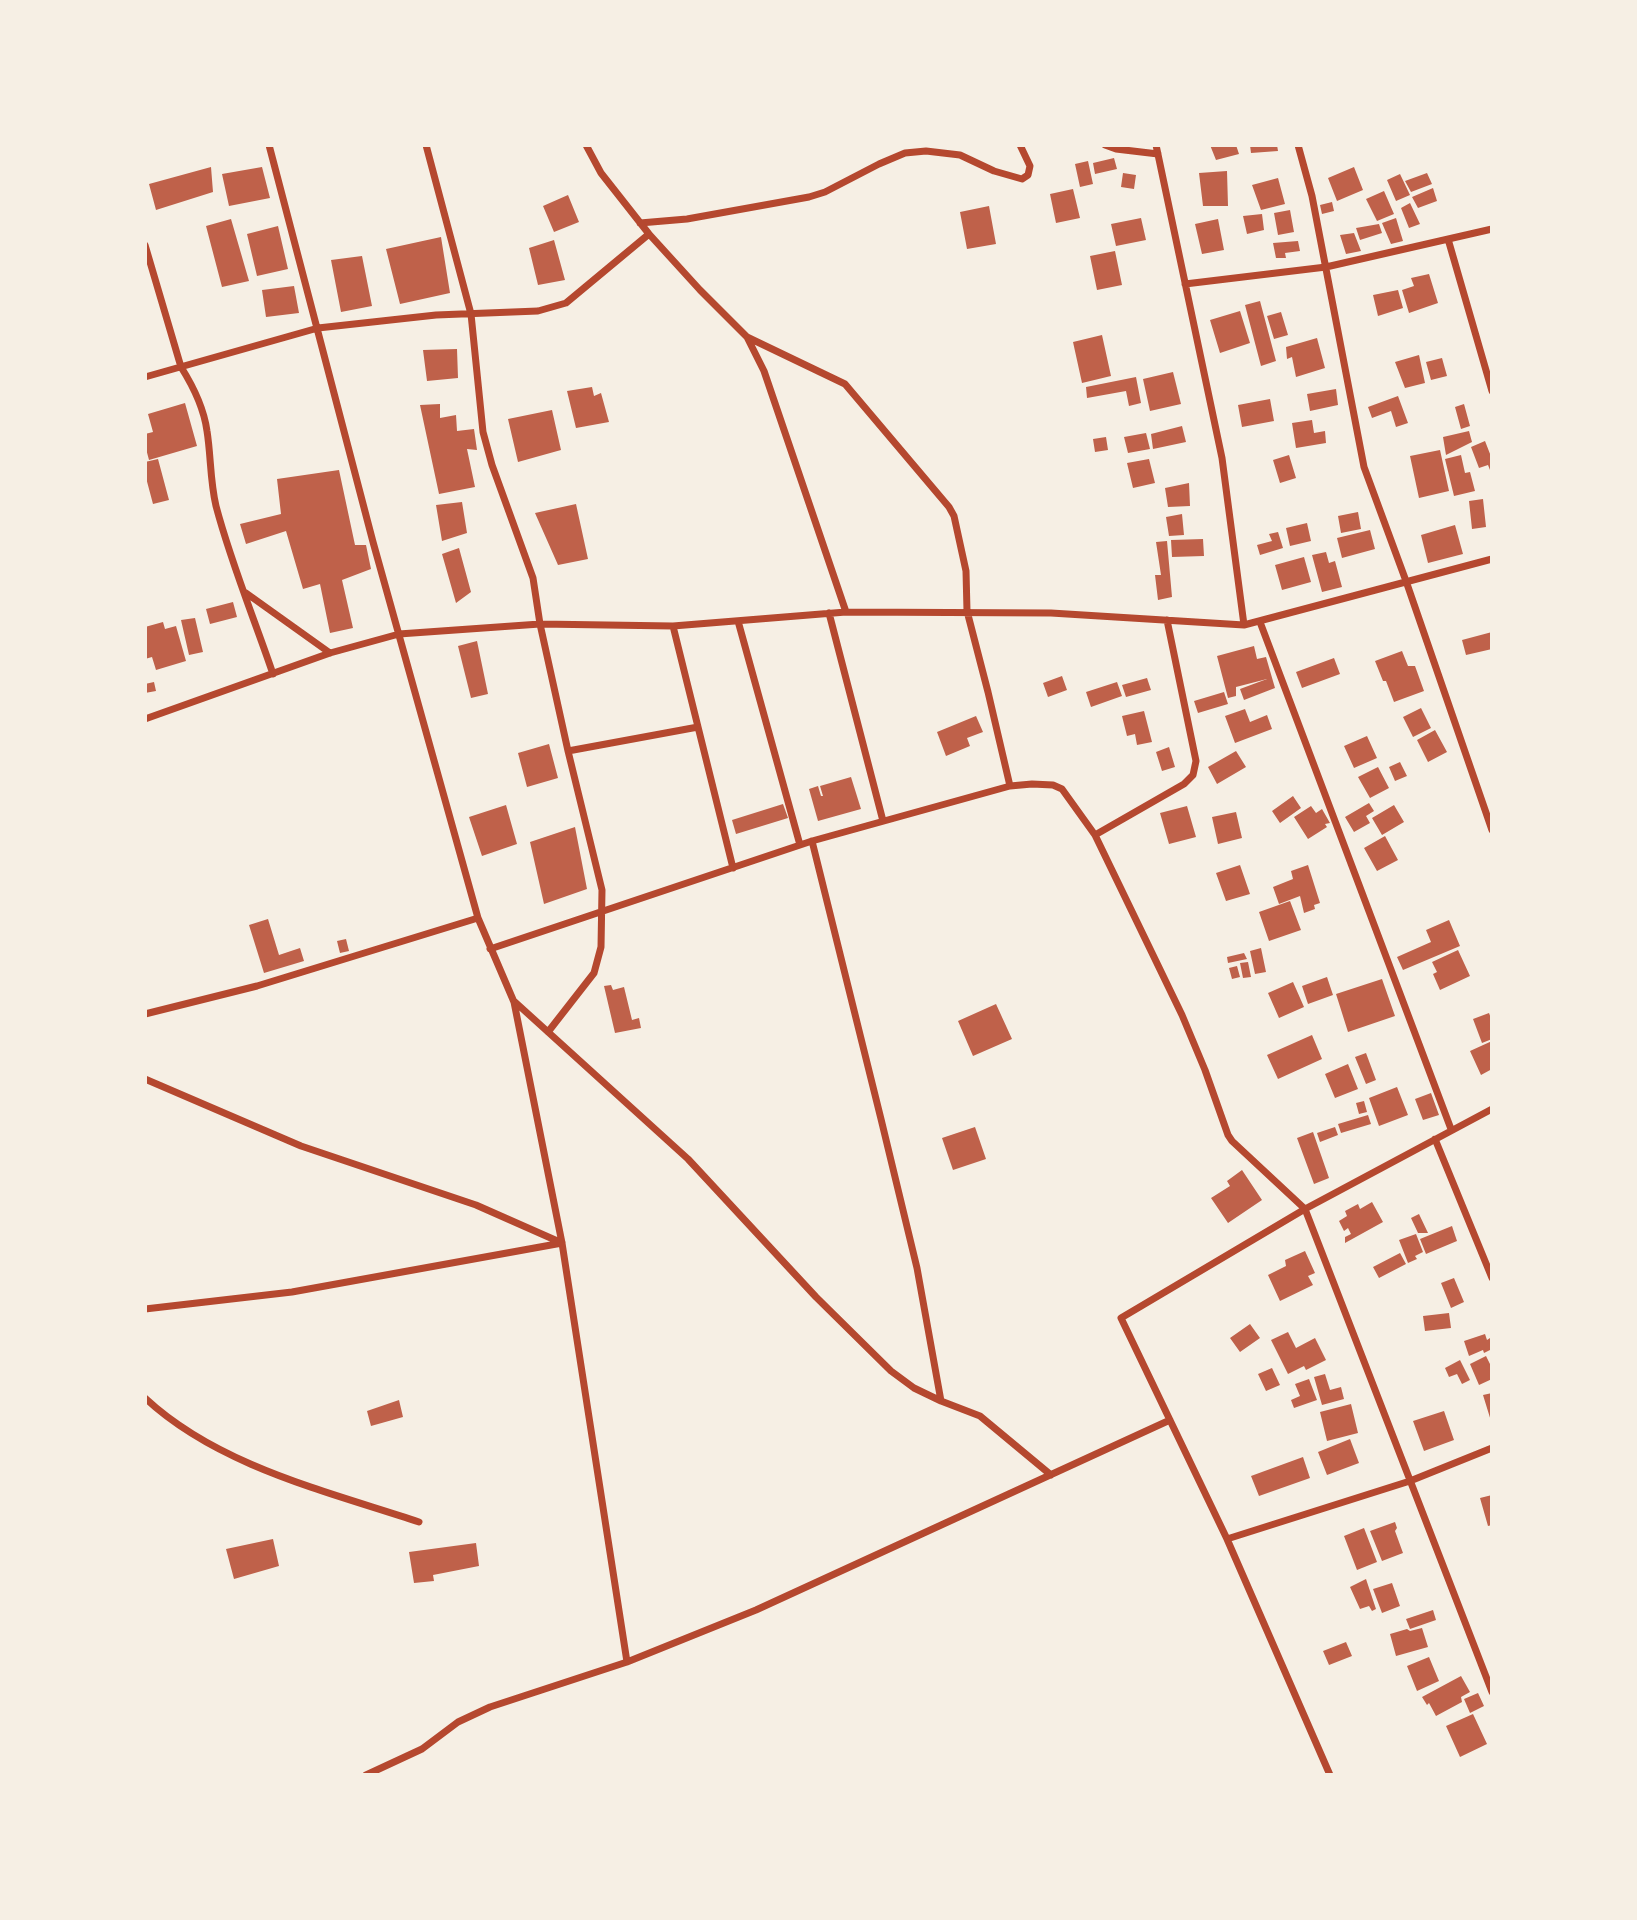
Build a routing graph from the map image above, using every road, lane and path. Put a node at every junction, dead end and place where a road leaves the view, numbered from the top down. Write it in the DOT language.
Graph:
graph roads {
  1 [pos="270,145"];
  2 [pos="426,145"];
  3 [pos="586,145"];
  4 [pos="1020,145"];
  5 [pos="1105,145"];
  6 [pos="1298,145"];
  7 [pos="1157,150"];
  8 [pos="640,223"];
  9 [pos="1492,229"];
  10 [pos="649,234"];
  11 [pos="1448,239"];
  12 [pos="145,245"];
  13 [pos="1326,267"];
  14 [pos="1185,284"];
  15 [pos="471,314"];
  16 [pos="318,328"];
  17 [pos="747,337"];
  18 [pos="181,367"];
  19 [pos="145,377"];
  20 [pos="1492,391"];
  21 [pos="1492,559"];
  22 [pos="1406,581"];
  23 [pos="246,593"];
  24 [pos="967,611"];
  25 [pos="845,612"];
  26 [pos="829,613"];
  27 [pos="1167,620"];
  28 [pos="738,621"];
  29 [pos="1260,622"];
  30 [pos="540,624"];
  31 [pos="1244,625"];
  32 [pos="673,626"];
  33 [pos="399,634"];
  34 [pos="330,653"];
  35 [pos="273,674"];
  36 [pos="145,719"];
  37 [pos="698,727"];
  38 [pos="568,751"];
  39 [pos="1010,786"];
  40 [pos="883,821"];
  41 [pos="1492,830"];
  42 [pos="1095,835"];
  43 [pos="812,841"];
  44 [pos="800,845"];
  45 [pos="733,868"];
  46 [pos="601,912"];
  47 [pos="478,918"];
  48 [pos="490,948"];
  49 [pos="514,1002"];
  50 [pos="145,1014"];
  51 [pos="548,1032"];
  52 [pos="145,1079"];
  53 [pos="1492,1109"];
  54 [pos="1451,1129"];
  55 [pos="1435,1139"];
  56 [pos="1305,1209"];
  57 [pos="562,1243"];
  58 [pos="1492,1278"];
  59 [pos="145,1309"];
  60 [pos="145,1398"];
  61 [pos="941,1401"];
  62 [pos="1170,1420"];
  63 [pos="1492,1448"];
  64 [pos="1051,1475"];
  65 [pos="1410,1481"];
  66 [pos="419,1522"];
  67 [pos="1227,1539"];
  68 [pos="627,1662"];
  69 [pos="1492,1692"];
  70 [pos="366,1775"];
  71 [pos="1329,1775"];
  1 -- 16 [label="street"];
  2 -- 15 [label="street"];
  3 -- 8 [label="street"];
  4 -- 8 [label="street"];
  5 -- 7 [label="street"];
  6 -- 13 [label="street"];
  7 -- 14 [label="street"];
  8 -- 10 [label="street"];
  9 -- 11 [label="street"];
  10 -- 15 [label="street"];
  10 -- 17 [label="street"];
  11 -- 13 [label="street"];
  11 -- 20 [label="street"];
  12 -- 18 [label="street"];
  13 -- 14 [label="street"];
  13 -- 22 [label="street"];
  14 -- 31 [label="street"];
  15 -- 16 [label="street"];
  15 -- 30 [label="street"];
  16 -- 18 [label="street"];
  16 -- 33 [label="street"];
  17 -- 24 [label="street"];
  17 -- 25 [label="street"];
  18 -- 19 [label="street"];
  18 -- 23 [label="street"];
  21 -- 22 [label="street"];
  22 -- 29 [label="street"];
  22 -- 41 [label="street"];
  23 -- 34 [label="street"];
  23 -- 35 [label="street"];
  24 -- 25 [label="street"];
  24 -- 27 [label="street"];
  24 -- 39 [label="street"];
  25 -- 26 [label="street"];
  26 -- 28 [label="street"];
  26 -- 40 [label="street"];
  27 -- 31 [label="street"];
  27 -- 42 [label="street"];
  28 -- 32 [label="street"];
  28 -- 44 [label="street"];
  29 -- 31 [label="street"];
  29 -- 54 [label="street"];
  30 -- 32 [label="street"];
  30 -- 33 [label="street"];
  30 -- 38 [label="street"];
  32 -- 37 [label="street"];
  33 -- 34 [label="street"];
  33 -- 47 [label="street"];
  34 -- 35 [label="street"];
  35 -- 36 [label="street"];
  37 -- 38 [label="street"];
  37 -- 45 [label="street"];
  38 -- 46 [label="street"];
  39 -- 40 [label="street"];
  39 -- 42 [label="street"];
  40 -- 43 [label="street"];
  42 -- 56 [label="street"];
  43 -- 44 [label="street"];
  43 -- 61 [label="street"];
  44 -- 45 [label="street"];
  45 -- 46 [label="street"];
  46 -- 48 [label="street"];
  46 -- 51 [label="street"];
  47 -- 48 [label="street"];
  47 -- 50 [label="street"];
  48 -- 49 [label="street"];
  49 -- 51 [label="street"];
  49 -- 57 [label="street"];
  51 -- 61 [label="street"];
  52 -- 57 [label="street"];
  53 -- 54 [label="street"];
  54 -- 55 [label="street"];
  55 -- 56 [label="street"];
  55 -- 58 [label="street"];
  56 -- 62 [label="street"];
  56 -- 65 [label="street"];
  57 -- 59 [label="street"];
  57 -- 68 [label="street"];
  60 -- 66 [label="street"];
  61 -- 64 [label="street"];
  62 -- 64 [label="street"];
  62 -- 67 [label="street"];
  63 -- 65 [label="street"];
  64 -- 68 [label="street"];
  65 -- 67 [label="street"];
  65 -- 69 [label="street"];
  67 -- 71 [label="street"];
  68 -- 70 [label="street"];
}
